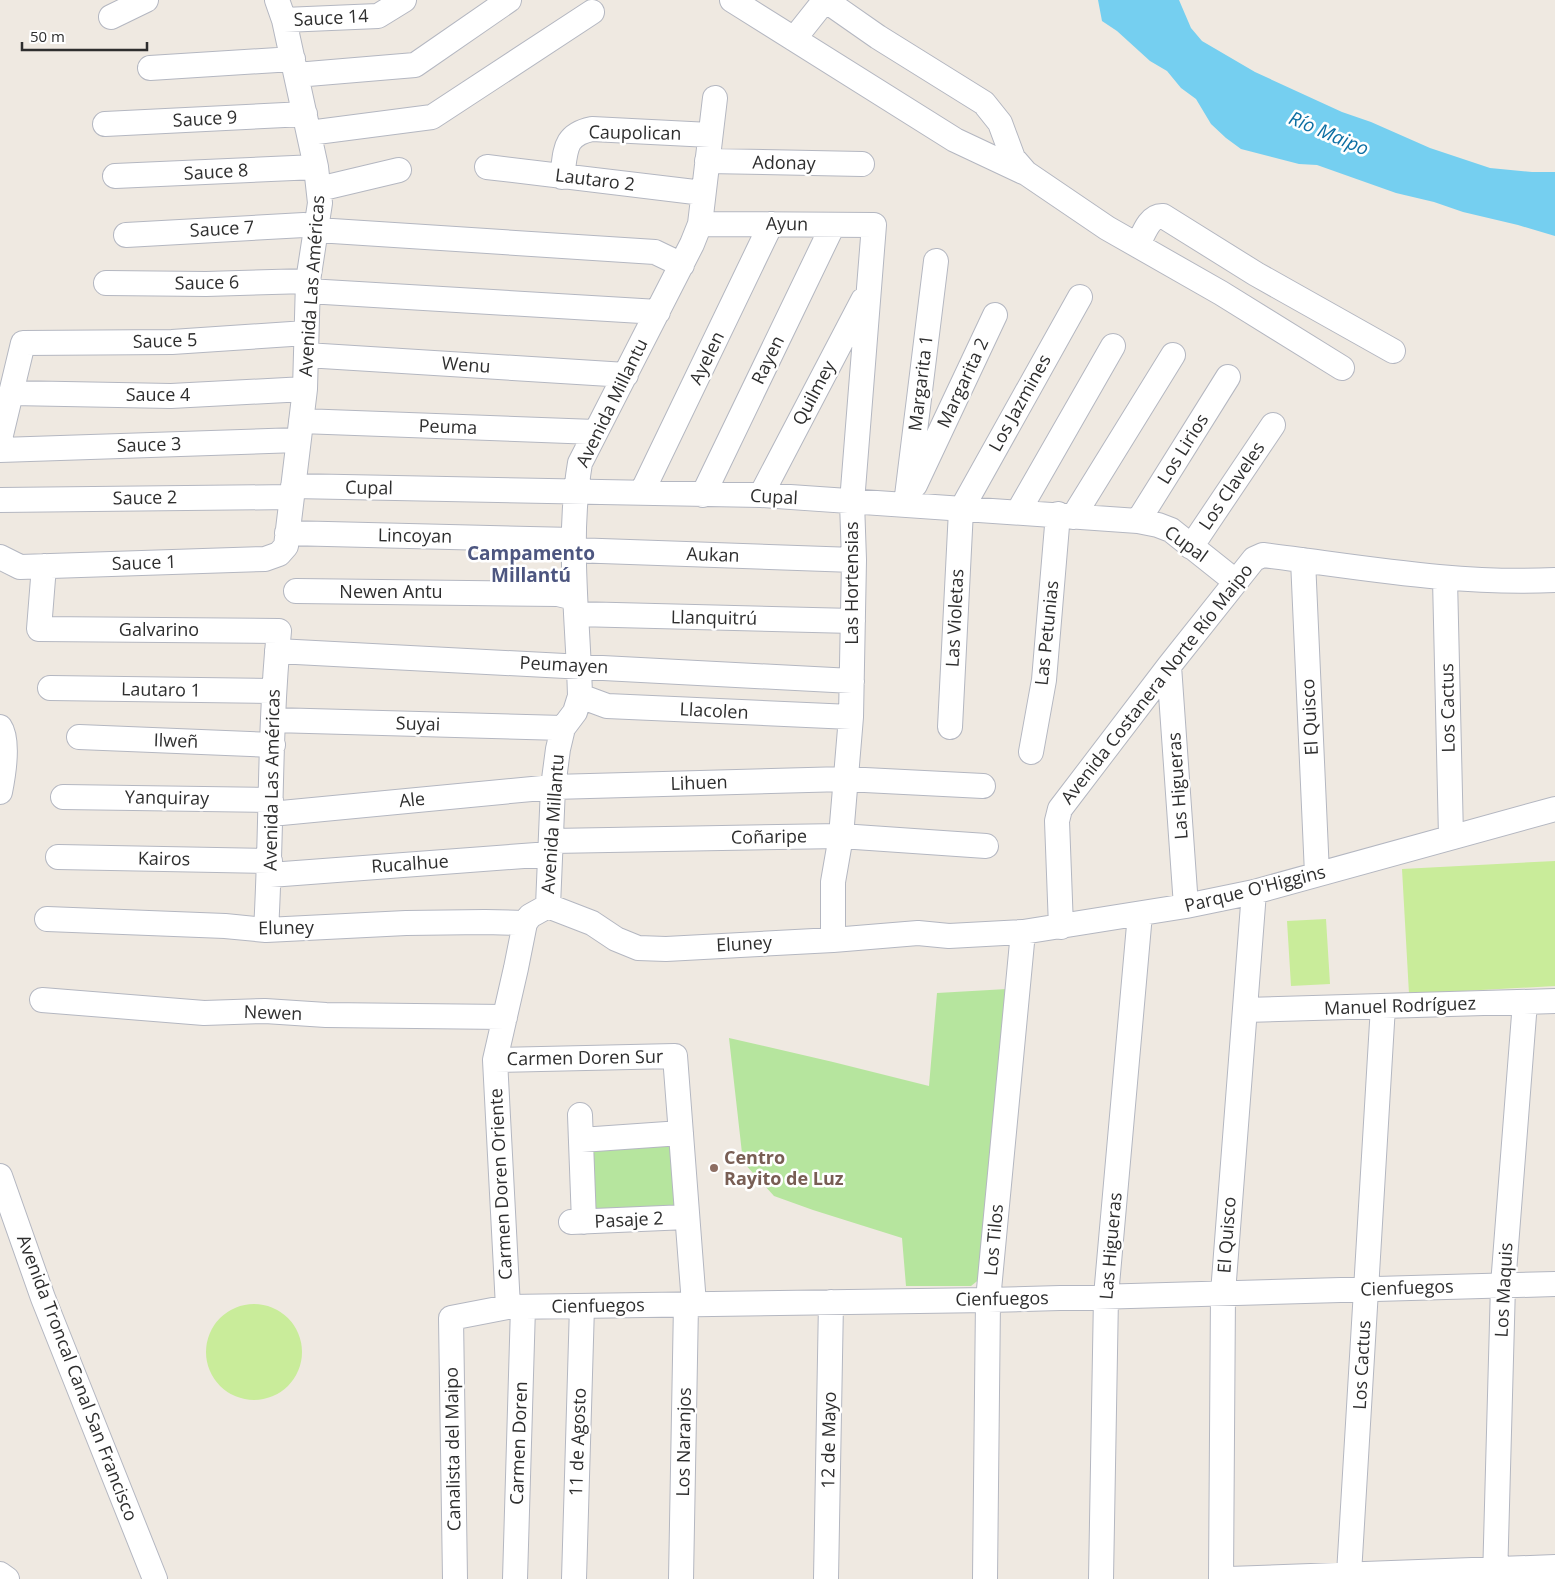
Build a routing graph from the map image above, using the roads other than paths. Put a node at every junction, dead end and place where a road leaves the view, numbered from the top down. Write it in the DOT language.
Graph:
graph roads {
  1 [pos="146,0"];
  2 [pos="404,0"];
  3 [pos="509,0"];
  4 [pos="732,0"];
  5 [pos="825,0"];
  6 [pos="281,10"];
  7 [pos="592,12"];
  8 [pos="111,17"];
  9 [pos="794,39"];
  10 [pos="295,67"];
  11 [pos="150,68"];
  12 [pos="716,98"];
  13 [pos="307,123"];
  14 [pos="105,124"];
  15 [pos="710,135"];
  16 [pos="707,161"];
  17 [pos="862,164"];
  18 [pos="487,168"];
  19 [pos="399,170"];
  20 [pos="1026,173"];
  21 [pos="115,176"];
  22 [pos="562,176"];
  23 [pos="317,178"];
  24 [pos="702,193"];
  25 [pos="700,224"];
  26 [pos="771,224"];
  27 [pos="833,224"];
  28 [pos="874,225"];
  29 [pos="317,230"];
  30 [pos="126,234"];
  31 [pos="1138,246"];
  32 [pos="936,261"];
  33 [pos="682,265"];
  34 [pos="106,283"];
  35 [pos="308,286"];
  36 [pos="868,291"];
  37 [pos="1080,297"];
  38 [pos="1295,297"];
  39 [pos="658,312"];
  40 [pos="994,315"];
  41 [pos="1277,326"];
  42 [pos="306,344"];
  43 [pos="1113,346"];
  44 [pos="1393,351"];
  45 [pos="1173,355"];
  46 [pos="1342,368"];
  47 [pos="626,375"];
  48 [pos="1228,377"];
  49 [pos="304,389"];
  50 [pos="12,394"];
  51 [pos="1273,425"];
  52 [pos="299,430"];
  53 [pos="595,432"];
  54 [pos="0,439"];
  55 [pos="0,450"];
  56 [pos="575,491"];
  57 [pos="292,492"];
  58 [pos="642,492"];
  59 [pos="703,495"];
  60 [pos="761,495"];
  61 [pos="0,500"];
  62 [pos="852,502"];
  63 [pos="906,504"];
  64 [pos="961,510"];
  65 [pos="1018,512"];
  66 [pos="1065,516"];
  67 [pos="1138,521"];
  68 [pos="287,539"];
  69 [pos="573,545"];
  70 [pos="1191,547"];
  71 [pos="0,557"];
  72 [pos="854,560"];
  73 [pos="1303,560"];
  74 [pos="44,566"];
  75 [pos="1445,579"];
  76 [pos="1555,580"];
  77 [pos="1235,581"];
  78 [pos="296,592"];
  79 [pos="575,606"];
  80 [pos="853,621"];
  81 [pos="278,641"];
  82 [pos="580,666"];
  83 [pos="1169,666"];
  84 [pos="852,681"];
  85 [pos="50,688"];
  86 [pos="273,691"];
  87 [pos="580,696"];
  88 [pos="851,717"];
  89 [pos="273,720"];
  90 [pos="0,727"];
  91 [pos="950,727"];
  92 [pos="564,728"];
  93 [pos="79,737"];
  94 [pos="273,745"];
  95 [pos="1030,752"];
  96 [pos="845,779"];
  97 [pos="553,786"];
  98 [pos="984,786"];
  99 [pos="0,792"];
  100 [pos="63,797"];
  101 [pos="271,807"];
  102 [pos="1555,809"];
  103 [pos="841,836"];
  104 [pos="1451,837"];
  105 [pos="986,846"];
  106 [pos="551,848"];
  107 [pos="58,857"];
  108 [pos="270,868"];
  109 [pos="1316,874"];
  110 [pos="1254,892"];
  111 [pos="548,906"];
  112 [pos="1186,906"];
  113 [pos="1140,914"];
  114 [pos="47,919"];
  115 [pos="525,923"];
  116 [pos="1061,927"];
  117 [pos="266,930"];
  118 [pos="1023,932"];
  119 [pos="949,936"];
  120 [pos="833,940"];
  121 [pos="42,1000"];
  122 [pos="1555,1001"];
  123 [pos="1525,1002"];
  124 [pos="1383,1006"];
  125 [pos="1245,1010"];
  126 [pos="505,1017"];
  127 [pos="675,1056"];
  128 [pos="495,1060"];
  129 [pos="580,1115"];
  130 [pos="680,1134"];
  131 [pos="581,1140"];
  132 [pos="0,1176"];
  133 [pos="687,1217"];
  134 [pos="1555,1284"];
  135 [pos="1503,1286"];
  136 [pos="1366,1290"];
  137 [pos="1223,1293"];
  138 [pos="1106,1296"];
  139 [pos="988,1300"];
  140 [pos="831,1302"];
  141 [pos="690,1304"];
  142 [pos="582,1306"];
  143 [pos="515,1307"];
  144 [pos="451,1318"];
  145 [pos="1555,1567"];
  146 [pos="0,1574"];
  147 [pos="1350,1574"];
  148 [pos="1495,1574"];
  149 [pos="7,1579"];
  150 [pos="155,1579"];
  151 [pos="455,1579"];
  152 [pos="515,1579"];
  153 [pos="574,1579"];
  154 [pos="681,1579"];
  155 [pos="826,1579"];
  156 [pos="985,1579"];
  157 [pos="1101,1579"];
  158 [pos="1222,1579"];
  159 [pos="1229,1579"];
  1 -- 8 [label="street"];
  2 -- 6 [label="street, Sauce 14"];
  3 -- 10 [label="street"];
  4 -- 9 [label="street"];
  5 -- 9 [label="street"];
  5 -- 20 [label="street"];
  6 -- 10 [label="street, Avenida Las Américas"];
  7 -- 13 [label="street, Sauce 9"];
  9 -- 20 [label="street"];
  10 -- 11 [label="street"];
  10 -- 13 [label="street, Avenida Las Américas"];
  12 -- 15 [label="street, Avenida Millantu"];
  13 -- 14 [label="street, Sauce 9"];
  13 -- 23 [label="street, Avenida Las Américas"];
  15 -- 16 [label="street, Avenida Millantu"];
  15 -- 22 [label="street, Caupolican"];
  16 -- 17 [label="street, Adonay"];
  16 -- 24 [label="street, Avenida Millantu"];
  18 -- 22 [label="street, Lautaro 2"];
  19 -- 23 [label="street, Sauce 8"];
  20 -- 31 [label="street"];
  21 -- 23 [label="street, Sauce 8"];
  22 -- 24 [label="street, Lautaro 2"];
  23 -- 29 [label="street, Avenida Las Américas"];
  24 -- 25 [label="street, Avenida Millantu"];
  25 -- 26 [label="street, Ayun"];
  25 -- 33 [label="street, Avenida Millantu"];
  26 -- 27 [label="street, Ayun"];
  26 -- 58 [label="street, Ayelen"];
  27 -- 28 [label="street, Ayun"];
  27 -- 59 [label="street, Rayen"];
  28 -- 36 [label="street, Las Hortensias"];
  29 -- 30 [label="street, Sauce 7"];
  29 -- 33 [label="street, Sauce 7"];
  29 -- 35 [label="street, Avenida Las Américas"];
  31 -- 38 [label="street"];
  31 -- 41 [label="street"];
  32 -- 63 [label="street, Margarita 1"];
  33 -- 39 [label="street, Avenida Millantu"];
  34 -- 35 [label="street, Sauce 6"];
  35 -- 39 [label="street, Sauce 6"];
  35 -- 42 [label="street, Avenida Las Américas"];
  36 -- 60 [label="street, Quilmey"];
  36 -- 62 [label="street, Las Hortensias"];
  37 -- 64 [label="street, Los Jazmines"];
  38 -- 41 [label="street"];
  38 -- 44 [label="street"];
  39 -- 47 [label="street, Avenida Millantu"];
  40 -- 63 [label="street, Margarita 2"];
  41 -- 46 [label="street"];
  42 -- 47 [label="street, Wenu"];
  42 -- 49 [label="street, Avenida Las Américas"];
  42 -- 50 [label="street, Sauce 5"];
  43 -- 65 [label="street"];
  45 -- 66 [label="street"];
  47 -- 53 [label="street, Avenida Millantu"];
  48 -- 67 [label="street, Los Lirios"];
  49 -- 50 [label="street, Sauce 4"];
  49 -- 52 [label="street, Avenida Las Américas"];
  50 -- 54 [label="street"];
  51 -- 70 [label="street, Los Claveles"];
  52 -- 53 [label="street, Peuma"];
  52 -- 55 [label="street, Sauce 3"];
  52 -- 57 [label="street, Avenida Las Américas"];
  53 -- 56 [label="street, Avenida Millantu"];
  56 -- 57 [label="street, Cupal"];
  56 -- 58 [label="street, Cupal"];
  56 -- 69 [label="street, Avenida Millantu"];
  57 -- 61 [label="street, Sauce 2"];
  57 -- 68 [label="street, Avenida Las Américas"];
  58 -- 59 [label="street, Cupal"];
  59 -- 60 [label="street, Cupal"];
  60 -- 62 [label="street, Cupal"];
  62 -- 63 [label="street, Cupal"];
  62 -- 72 [label="street, Las Hortensias"];
  63 -- 64 [label="street, Cupal"];
  64 -- 65 [label="street, Cupal"];
  64 -- 91 [label="street, Las Violetas"];
  65 -- 66 [label="street, Cupal"];
  66 -- 67 [label="street, Cupal"];
  66 -- 95 [label="street, Las Petunias"];
  67 -- 70 [label="street, Cupal"];
  68 -- 69 [label="street, Lincoyan"];
  68 -- 74 [label="street, Sauce 1"];
  69 -- 72 [label="street, Aukan"];
  69 -- 79 [label="street, Avenida Millantu"];
  70 -- 77 [label="street, Cupal"];
  71 -- 74 [label="street, Sauce 1"];
  72 -- 80 [label="street, Las Hortensias"];
  73 -- 75 [label="street, Avenida Costanera Norte Río Maipo"];
  73 -- 77 [label="street, Avenida Costanera Norte Río Maipo"];
  73 -- 109 [label="street, El Quisco"];
  74 -- 81 [label="street, Galvarino"];
  75 -- 76 [label="street, Avenida Costanera Norte Río Maipo"];
  75 -- 104 [label="street, Los Cactus"];
  77 -- 83 [label="street, Avenida Costanera Norte Río Maipo"];
  78 -- 79 [label="street, Newen Antu"];
  79 -- 80 [label="street, Llanquitrú"];
  79 -- 82 [label="street, Avenida Millantu"];
  80 -- 84 [label="street, Las Hortensias"];
  81 -- 82 [label="street, Peumayen"];
  81 -- 86 [label="street, Avenida Las Américas"];
  82 -- 84 [label="street, Peumayen"];
  82 -- 87 [label="street, Avenida Millantu"];
  83 -- 112 [label="street, Las Higueras"];
  83 -- 116 [label="street, Avenida Costanera Norte Río Maipo"];
  84 -- 88 [label="street, Las Hortensias"];
  85 -- 86 [label="street, Lautaro 1"];
  86 -- 89 [label="street, Avenida Las Américas"];
  87 -- 88 [label="street, Llacolen"];
  87 -- 92 [label="street, Avenida Millantu"];
  88 -- 96 [label="street, Las Hortensias"];
  89 -- 92 [label="street, Suyai"];
  89 -- 94 [label="street, Avenida Las Américas"];
  90 -- 99 [label="street"];
  92 -- 97 [label="street, Avenida Millantu"];
  93 -- 94 [label="street, Ilweñ"];
  94 -- 101 [label="street, Avenida Las Américas"];
  96 -- 97 [label="street, Lihuen"];
  96 -- 98 [label="street, Lihuen"];
  96 -- 103 [label="street, Las Hortensias"];
  97 -- 101 [label="street, Ale"];
  97 -- 106 [label="street, Avenida Millantu"];
  100 -- 101 [label="street, Yanquiray"];
  101 -- 108 [label="street, Avenida Las Américas"];
  102 -- 104 [label="street, Parque O'Higgins"];
  103 -- 105 [label="street, Coñaripe"];
  103 -- 106 [label="street, Coñaripe"];
  103 -- 120 [label="street, Las Hortensias"];
  104 -- 109 [label="street, Parque O'Higgins"];
  106 -- 108 [label="street, Rucalhue"];
  106 -- 111 [label="street, Avenida Millantu"];
  107 -- 108 [label="street, Kairos"];
  108 -- 117 [label="street, Avenida Las Américas"];
  109 -- 110 [label="street, Parque O'Higgins"];
  110 -- 112 [label="street, Parque O'Higgins"];
  110 -- 125 [label="street, El Quisco"];
  111 -- 115 [label="street, Avenida Millantu"];
  111 -- 120 [label="street, Eluney"];
  112 -- 113 [label="street, Parque O'Higgins"];
  113 -- 116 [label="street, Parque O'Higgins"];
  113 -- 138 [label="street, Las Higueras"];
  114 -- 117 [label="street, Eluney"];
  115 -- 117 [label="street, Eluney"];
  115 -- 126 [label="street"];
  116 -- 118 [label="street, Parque O'Higgins"];
  118 -- 119 [label="street, Parque O'Higgins"];
  118 -- 139 [label="street, Los Tilos"];
  119 -- 120 [label="street, Eluney"];
  121 -- 126 [label="street, Newen"];
  122 -- 123 [label="street, Manuel Rodríguez"];
  123 -- 124 [label="street, Manuel Rodríguez"];
  123 -- 135 [label="street, Los Maquis"];
  124 -- 125 [label="street, Manuel Rodríguez"];
  124 -- 136 [label="street, Los Cactus"];
  125 -- 137 [label="street, El Quisco"];
  126 -- 128 [label="street"];
  127 -- 128 [label="street, Carmen Doren Sur"];
  127 -- 130 [label="street, Los Naranjos"];
  128 -- 143 [label="street, Carmen Doren Oriente"];
  129 -- 131 [label="street"];
  130 -- 131 [label="street"];
  130 -- 133 [label="street, Los Naranjos"];
  131 -- 133 [label="street, Pasaje 2"];
  132 -- 150 [label="street, Avenida Troncal Canal San Francisco"];
  133 -- 141 [label="street, Los Naranjos"];
  134 -- 135 [label="street, Cienfuegos"];
  135 -- 136 [label="street, Cienfuegos"];
  135 -- 148 [label="street, Los Maquis"];
  136 -- 137 [label="street, Cienfuegos"];
  136 -- 147 [label="street, Los Cactus"];
  137 -- 138 [label="street, Cienfuegos"];
  137 -- 158 [label="street, El Quisco"];
  138 -- 139 [label="street, Cienfuegos"];
  138 -- 157 [label="street, Las Higueras"];
  139 -- 140 [label="street, Cienfuegos"];
  139 -- 156 [label="street, Los Tilos"];
  140 -- 141 [label="street, Cienfuegos"];
  140 -- 155 [label="street, 12 de Mayo"];
  141 -- 142 [label="street, Cienfuegos"];
  141 -- 154 [label="street, Los Naranjos"];
  142 -- 143 [label="street, Cienfuegos"];
  142 -- 153 [label="street, 11 de Agosto"];
  143 -- 144 [label="street, Cienfuegos"];
  143 -- 152 [label="street, Carmen Doren"];
  144 -- 151 [label="street, Canalista del Maipo"];
  145 -- 148 [label="street"];
  146 -- 149 [label="street"];
  147 -- 148 [label="street"];
  147 -- 159 [label="street"];
}
